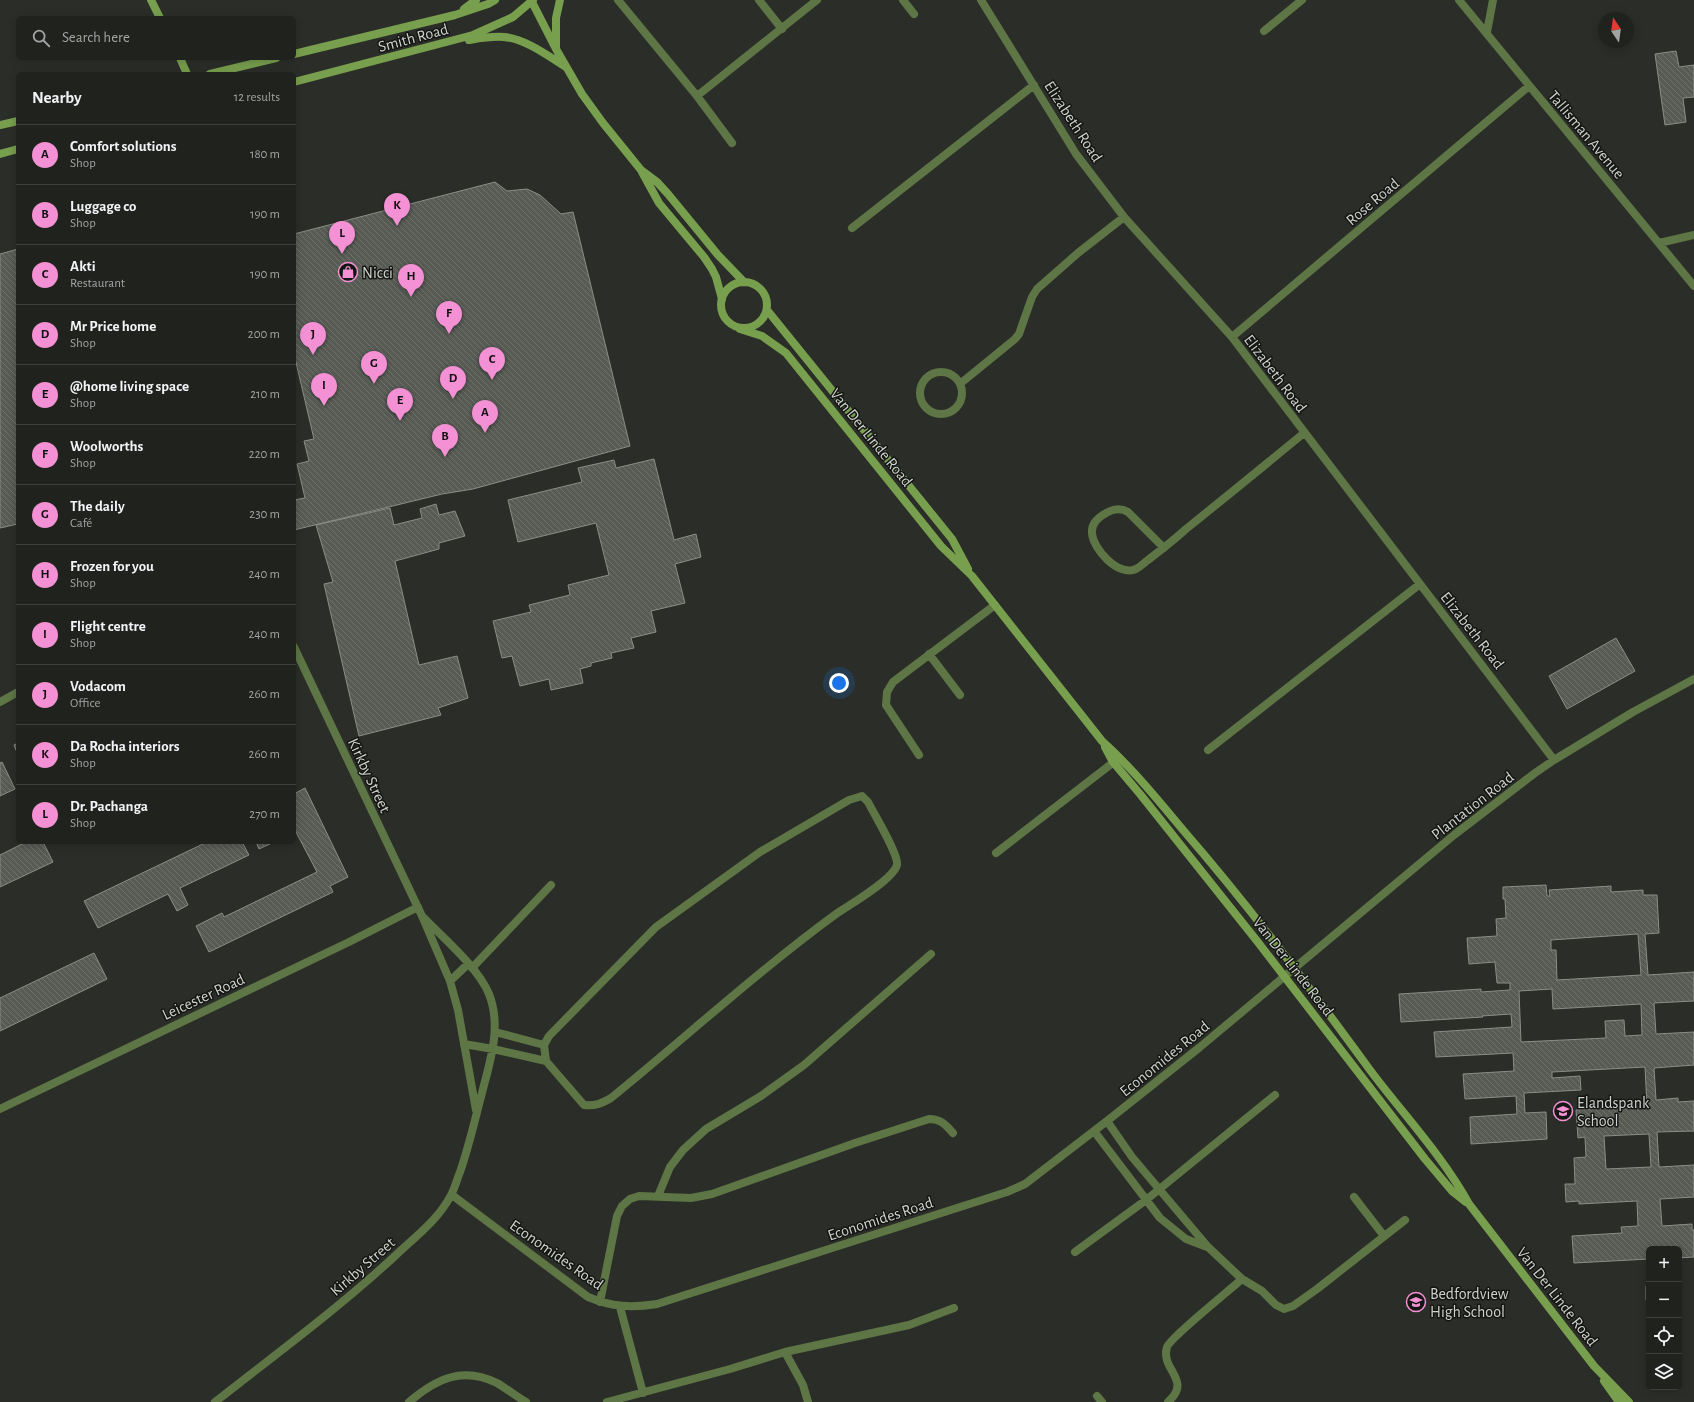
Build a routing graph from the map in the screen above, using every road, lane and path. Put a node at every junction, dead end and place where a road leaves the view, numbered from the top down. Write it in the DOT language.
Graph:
graph roads {
  1 [pos="151,0"];
  2 [pos="476,0"];
  3 [pos="495,0"];
  4 [pos="560,0"];
  5 [pos="618,0"];
  6 [pos="759,0"];
  7 [pos="817,0"];
  8 [pos="903,0"];
  9 [pos="981,0"];
  10 [pos="1302,0"];
  11 [pos="1460,0"];
  12 [pos="1493,0"];
  13 [pos="532,1"];
  14 [pos="914,14"];
  15 [pos="455,15"];
  16 [pos="159,16"];
  17 [pos="782,29"];
  18 [pos="1264,31"];
  19 [pos="1487,32"];
  20 [pos="440,44"];
  21 [pos="556,49"];
  22 [pos="296,54"];
  23 [pos="181,60"];
  24 [pos="268,60"];
  25 [pos="567,68"];
  26 [pos="186,72"];
  27 [pos="218,72"];
  28 [pos="296,81"];
  29 [pos="1034,85"];
  30 [pos="1529,86"];
  31 [pos="697,96"];
  32 [pos="16,121"];
  33 [pos="0,125"];
  34 [pos="732,143"];
  35 [pos="16,150"];
  36 [pos="0,154"];
  37 [pos="641,170"];
  38 [pos="1124,217"];
  39 [pos="852,228"];
  40 [pos="1694,235"];
  41 [pos="1659,243"];
  42 [pos="744,282"];
  43 [pos="1694,286"];
  44 [pos="722,299"];
  45 [pos="767,310"];
  46 [pos="740,328"];
  47 [pos="1232,337"];
  48 [pos="961,383"];
  49 [pos="1304,434"];
  50 [pos="1164,548"];
  51 [pos="972,576"];
  52 [pos="1420,584"];
  53 [pos="995,605"];
  54 [pos="296,651"];
  55 [pos="929,654"];
  56 [pos="1694,679"];
  57 [pos="16,693"];
  58 [pos="960,695"];
  59 [pos="0,702"];
  60 [pos="1208,750"];
  61 [pos="919,755"];
  62 [pos="1116,760"];
  63 [pos="1554,760"];
  64 [pos="996,853"];
  65 [pos="551,885"];
  66 [pos="418,907"];
  67 [pos="422,916"];
  68 [pos="931,954"];
  69 [pos="470,966"];
  70 [pos="1296,968"];
  71 [pos="1285,977"];
  72 [pos="450,981"];
  73 [pos="495,1032"];
  74 [pos="464,1044"];
  75 [pos="544,1045"];
  76 [pos="493,1049"];
  77 [pos="546,1061"];
  78 [pos="1275,1095"];
  79 [pos="0,1109"];
  80 [pos="477,1113"];
  81 [pos="1107,1121"];
  82 [pos="1094,1131"];
  83 [pos="954,1133"];
  84 [pos="1159,1190"];
  85 [pos="452,1195"];
  86 [pos="658,1196"];
  87 [pos="1354,1198"];
  88 [pos="1146,1200"];
  89 [pos="1469,1204"];
  90 [pos="1405,1220"];
  91 [pos="1384,1236"];
  92 [pos="1208,1247"];
  93 [pos="1075,1252"];
  94 [pos="1242,1279"];
  95 [pos="600,1302"];
  96 [pos="620,1307"];
  97 [pos="954,1308"];
  98 [pos="785,1352"];
  99 [pos="1594,1366"];
  100 [pos="643,1393"];
  101 [pos="215,1402"];
  102 [pos="409,1402"];
  103 [pos="526,1402"];
  104 [pos="607,1402"];
  105 [pos="808,1402"];
  106 [pos="1168,1402"];
  107 [pos="1619,1402"];
  108 [pos="1629,1402"];
  1 -- 16 [label="main road"];
  2 -- 15 [label="main road"];
  3 -- 15 [label="main road, Smith Road"];
  4 -- 21 [label="main road"];
  5 -- 31 [label="street"];
  6 -- 17 [label="street"];
  7 -- 17 [label="street"];
  8 -- 14 [label="street"];
  9 -- 29 [label="street, Elizabeth Road"];
  10 -- 18 [label="street"];
  11 -- 19 [label="street, Tallisman Avenue"];
  12 -- 19 [label="street"];
  13 -- 20 [label="main road, Smith Road"];
  13 -- 21 [label="main road"];
  15 -- 22 [label="main road, Smith Road"];
  17 -- 31 [label="street"];
  19 -- 30 [label="street, Tallisman Avenue"];
  20 -- 25 [label="main road"];
  20 -- 28 [label="main road, Smith Road"];
  21 -- 25 [label="main road"];
  23 -- 26 [label="main road"];
  24 -- 27 [label="main road"];
  25 -- 37 [label="main road"];
  29 -- 38 [label="street, Elizabeth Road"];
  29 -- 39 [label="street"];
  30 -- 41 [label="street, Tallisman Avenue"];
  30 -- 47 [label="street, Rose Road"];
  31 -- 34 [label="street"];
  32 -- 33 [label="main road"];
  35 -- 36 [label="main road"];
  37 -- 42 [label="main road"];
  37 -- 44 [label="main road"];
  38 -- 47 [label="street, Elizabeth Road"];
  38 -- 48 [label="street"];
  40 -- 41 [label="street"];
  41 -- 43 [label="street, Tallisman Avenue"];
  42 -- 44 [label="main road"];
  42 -- 45 [label="main road"];
  44 -- 46 [label="main road"];
  45 -- 46 [label="main road"];
  45 -- 51 [label="main road, Van Der Linde Road"];
  46 -- 51 [label="main road, Van Der Linde Road"];
  47 -- 49 [label="street, Elizabeth Road"];
  48 -- 48 [label="street"];
  49 -- 50 [label="street"];
  49 -- 52 [label="street, Elizabeth Road"];
  50 -- 50 [label="street"];
  51 -- 53 [label="main road, Van Der Linde Road"];
  52 -- 60 [label="street"];
  52 -- 63 [label="street, Elizabeth Road"];
  53 -- 55 [label="street"];
  53 -- 62 [label="main road, Van Der Linde Road"];
  54 -- 66 [label="street, Kirkby Street"];
  55 -- 58 [label="street"];
  55 -- 61 [label="street"];
  56 -- 63 [label="street, Plantation Road"];
  57 -- 59 [label="street"];
  62 -- 64 [label="street"];
  62 -- 70 [label="main road, Van Der Linde Road"];
  62 -- 71 [label="main road, Van Der Linde Road"];
  63 -- 70 [label="street, Plantation Road"];
  65 -- 69 [label="street"];
  66 -- 67 [label="street, Kirkby Street"];
  66 -- 79 [label="street, Leicester Road"];
  67 -- 69 [label="street, Kirkby Street"];
  67 -- 72 [label="street, Kirkby Street"];
  68 -- 86 [label="street"];
  69 -- 72 [label="street"];
  69 -- 73 [label="street, Kirkby Street"];
  70 -- 71 [label="street, Plantation Road"];
  70 -- 89 [label="main road, Van Der Linde Road"];
  71 -- 81 [label="street, Economides Road"];
  71 -- 89 [label="main road, Van Der Linde Road"];
  72 -- 74 [label="street, Kirkby Street"];
  73 -- 75 [label="street"];
  73 -- 76 [label="street, Kirkby Street"];
  74 -- 76 [label="street"];
  74 -- 80 [label="street, Kirkby Street"];
  75 -- 77 [label="street"];
  75 -- 77 [label="street"];
  76 -- 77 [label="street"];
  76 -- 80 [label="street, Kirkby Street"];
  78 -- 84 [label="street"];
  80 -- 85 [label="street, Kirkby Street"];
  81 -- 82 [label="street, Economides Road"];
  81 -- 84 [label="street"];
  82 -- 88 [label="street"];
  82 -- 96 [label="street, Economides Road"];
  83 -- 86 [label="street"];
  84 -- 88 [label="street"];
  84 -- 92 [label="street"];
  85 -- 95 [label="street, Economides Road"];
  85 -- 101 [label="street, Kirkby Street"];
  86 -- 95 [label="street"];
  87 -- 91 [label="street"];
  88 -- 92 [label="street"];
  88 -- 93 [label="street"];
  89 -- 99 [label="main road, Van Der Linde Road"];
  90 -- 91 [label="street"];
  91 -- 94 [label="street"];
  92 -- 94 [label="street"];
  94 -- 106 [label="street"];
  95 -- 96 [label="street, Economides Road"];
  96 -- 100 [label="street"];
  97 -- 98 [label="street"];
  98 -- 100 [label="street"];
  98 -- 105 [label="street"];
  99 -- 107 [label="main road"];
  99 -- 108 [label="main road, Van Der Linde Road"];
  100 -- 104 [label="street"];
  102 -- 103 [label="street"];
}
